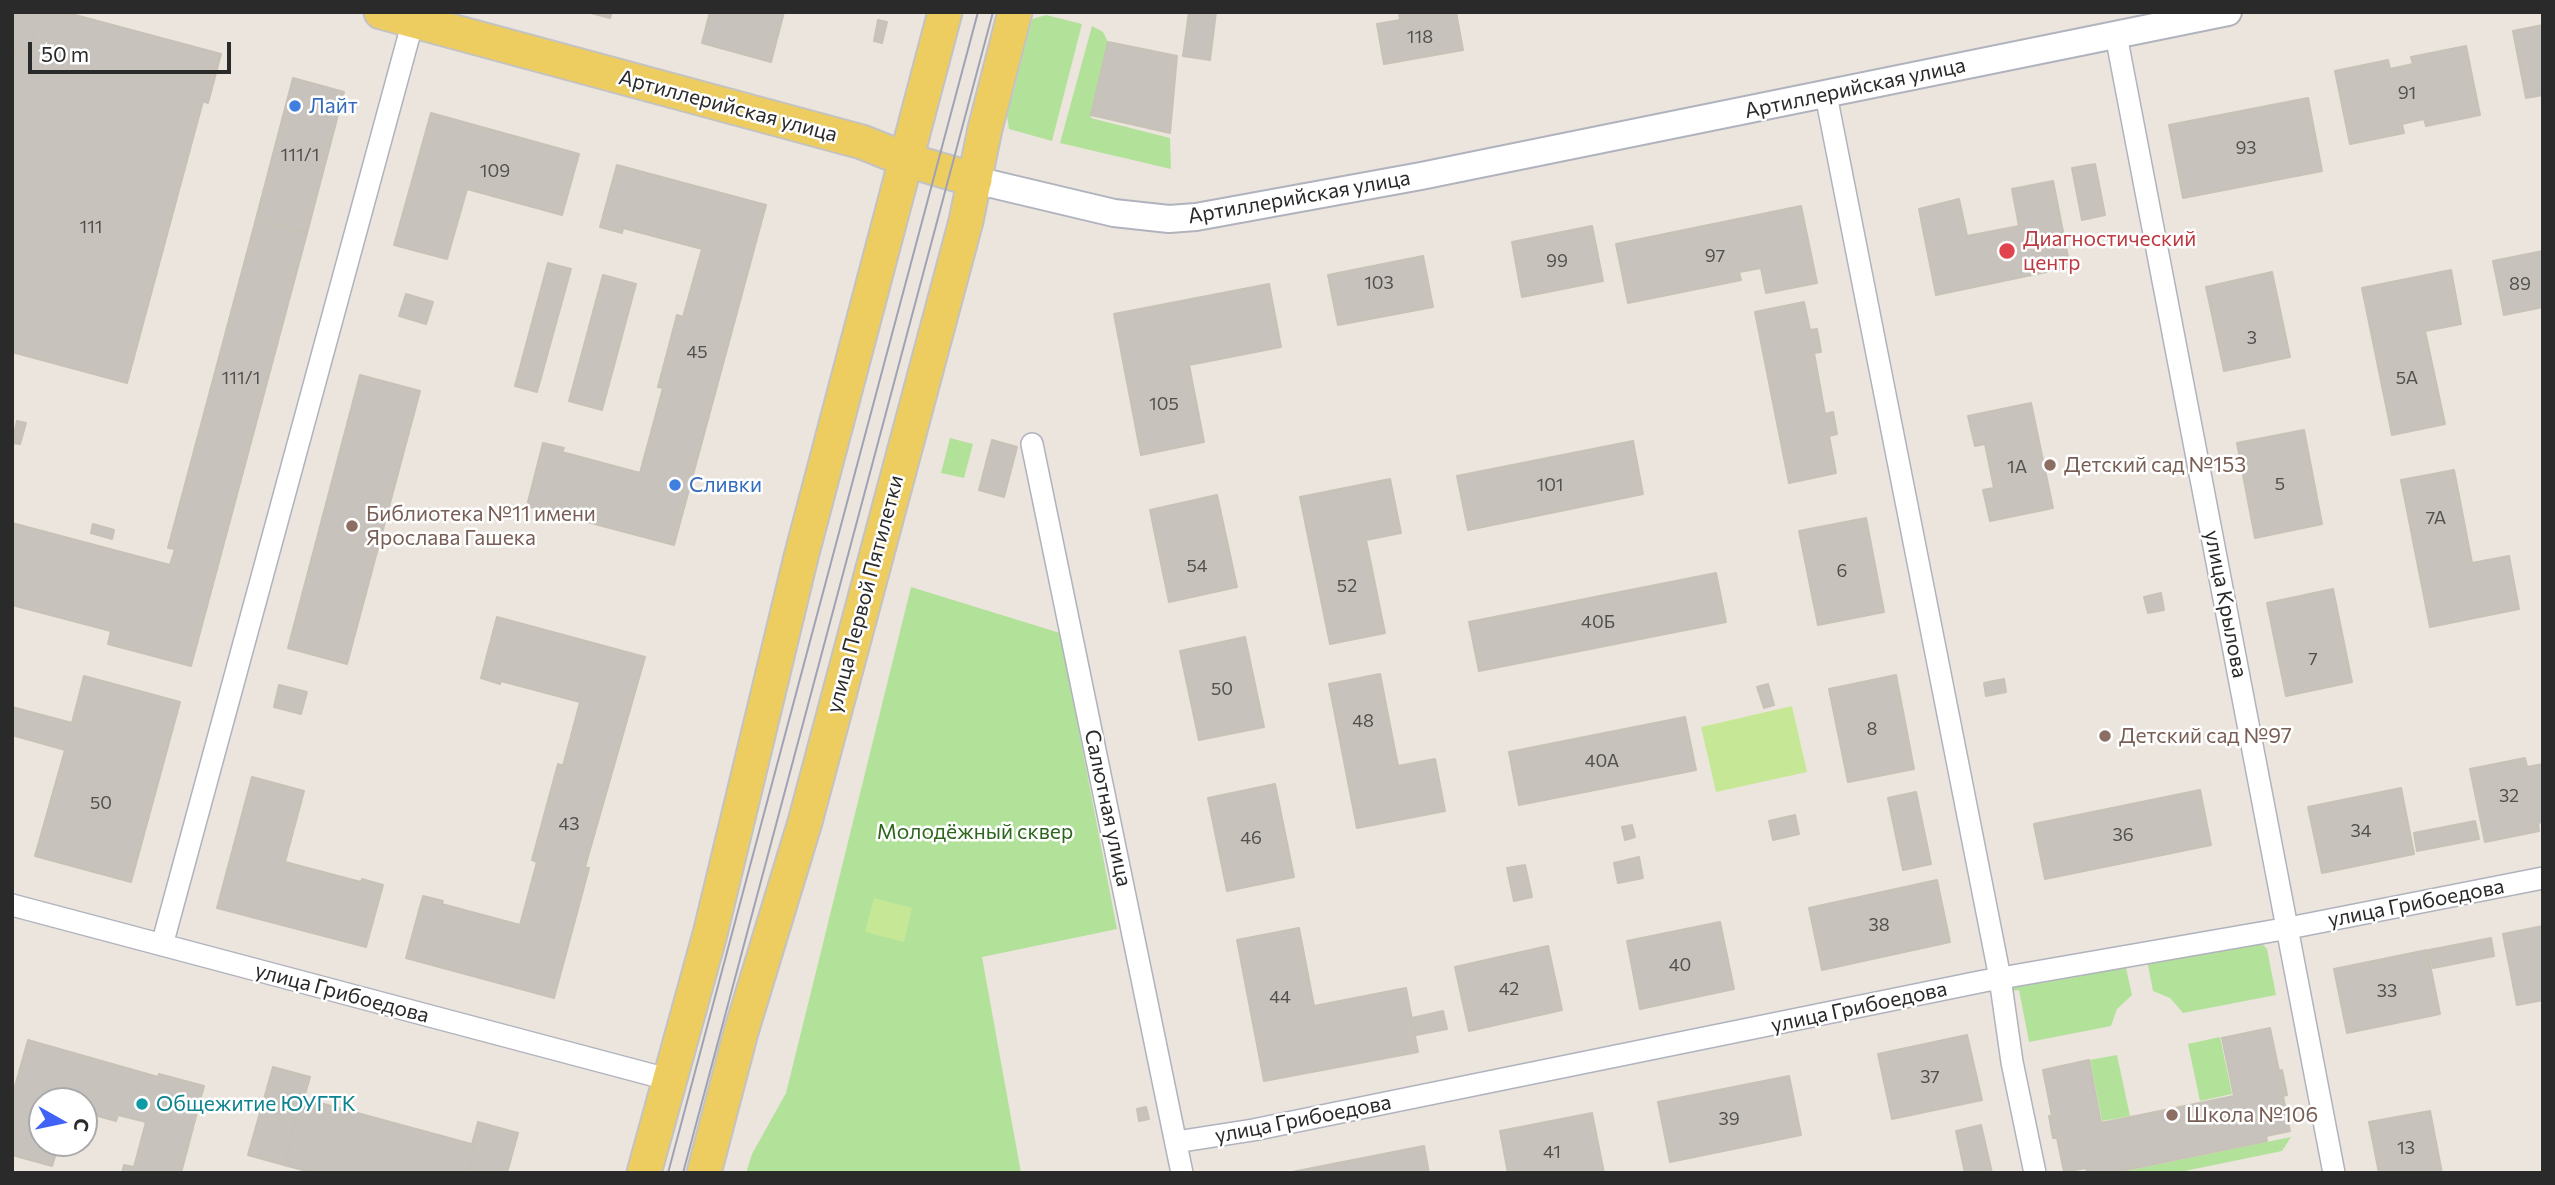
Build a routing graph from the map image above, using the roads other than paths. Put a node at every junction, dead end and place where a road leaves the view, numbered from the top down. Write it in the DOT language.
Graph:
graph roads {
  1 [pos="381,12"];
  2 [pos="945,12"];
  3 [pos="1015,12"];
  4 [pos="2228,12"];
  5 [pos="413,21"];
  6 [pos="2116,35"];
  7 [pos="1826,95"];
  8 [pos="907,160"];
  9 [pos="975,180"];
  10 [pos="1032,444"];
  11 [pos="2543,878"];
  12 [pos="12,905"];
  13 [pos="2289,929"];
  14 [pos="162,945"];
  15 [pos="2000,978"];
  16 [pos="671,1080"];
  17 [pos="1176,1142"];
  18 [pos="644,1173"];
  19 [pos="704,1173"];
  20 [pos="1182,1173"];
  21 [pos="2035,1173"];
  22 [pos="2334,1173"];
  1 -- 5 [label="main road, Артиллерийская улица"];
  2 -- 8 [label="main road"];
  3 -- 9 [label="main road, улица Первой Пятилетки"];
  4 -- 6 [label="street, Артиллерийская улица"];
  5 -- 8 [label="main road, Артиллерийская улица"];
  5 -- 14 [label="street"];
  6 -- 7 [label="street, Артиллерийская улица"];
  6 -- 13 [label="street, улица Крылова"];
  7 -- 9 [label="street, Артиллерийская улица"];
  7 -- 15 [label="street"];
  8 -- 9 [label="main road, Артиллерийская улица"];
  8 -- 16 [label="main road"];
  9 -- 19 [label="main road, улица Первой Пятилетки"];
  10 -- 17 [label="street, Салютная улица"];
  11 -- 13 [label="street, улица Грибоедова"];
  12 -- 14 [label="street, улица Грибоедова"];
  13 -- 15 [label="street, улица Грибоедова"];
  13 -- 22 [label="street, улица Крылова"];
  14 -- 16 [label="street, улица Грибоедова"];
  15 -- 17 [label="street, улица Грибоедова"];
  15 -- 21 [label="street"];
  16 -- 18 [label="main road"];
  17 -- 20 [label="street, Салютная улица"];
}
